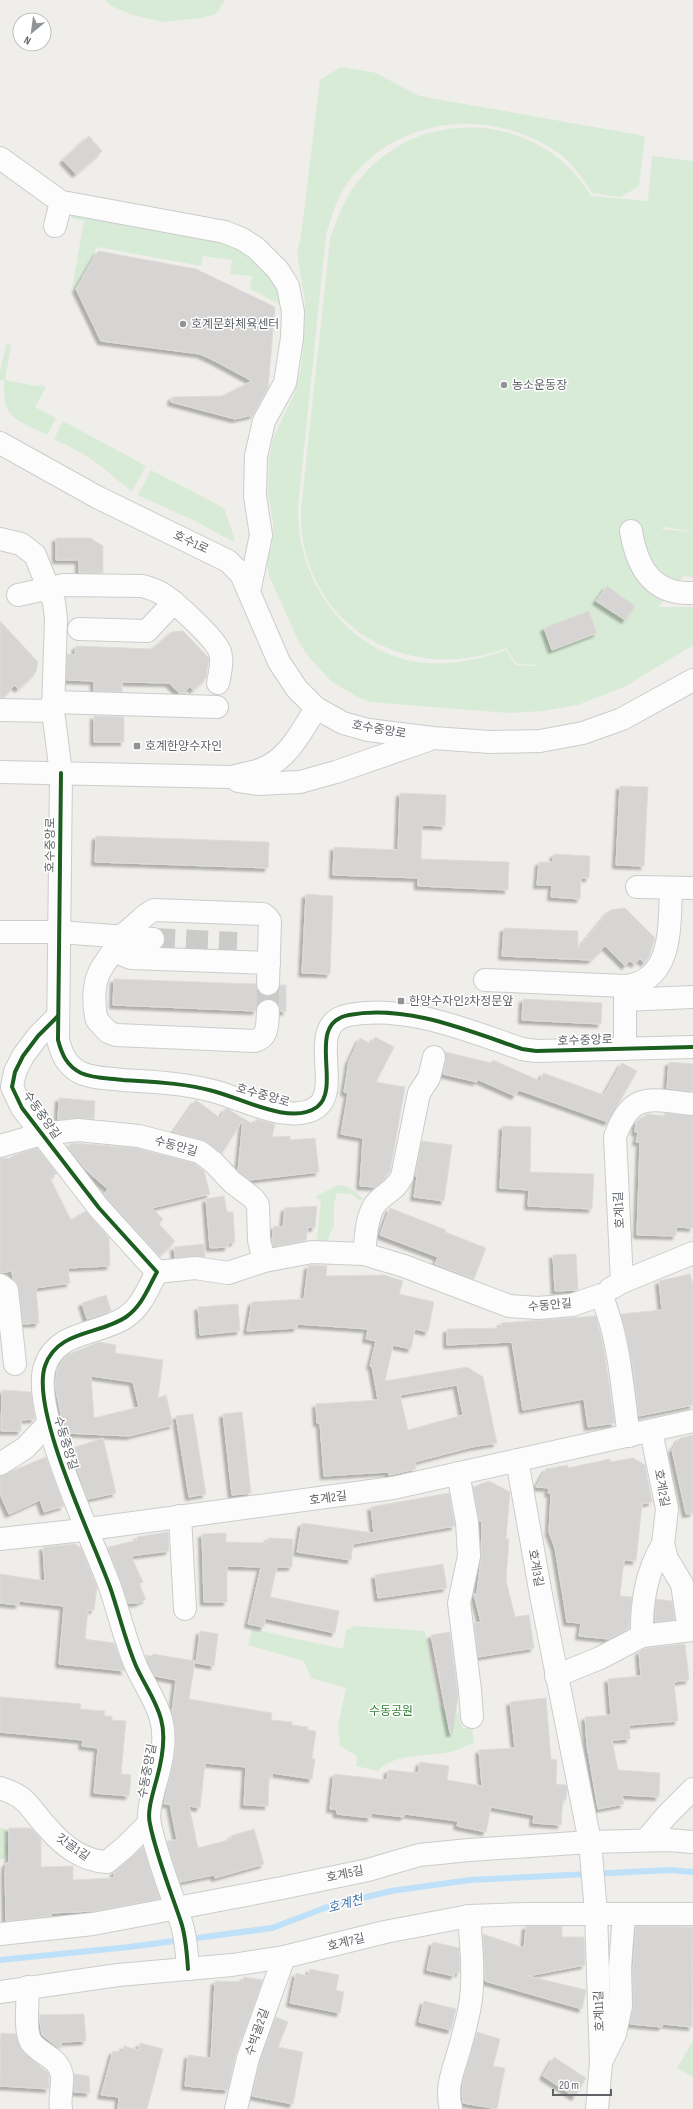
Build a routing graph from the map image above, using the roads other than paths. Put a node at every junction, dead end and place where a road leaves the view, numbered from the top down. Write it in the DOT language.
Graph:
graph roads {
  1 [pos="0,158"];
  2 [pos="64,204"];
  3 [pos="55,226"];
  4 [pos="0,443"];
  5 [pos="632,531"];
  6 [pos="0,538"];
  7 [pos="50,588"];
  8 [pos="249,592"];
  9 [pos="693,593"];
  10 [pos="18,595"];
  11 [pos="174,602"];
  12 [pos="79,629"];
  13 [pos="693,680"];
  14 [pos="218,683"];
  15 [pos="53,707"];
  16 [pos="217,707"];
  17 [pos="316,708"];
  18 [pos="0,710"];
  19 [pos="433,738"];
  20 [pos="0,772"];
  21 [pos="61,773"];
  22 [pos="203,777"];
  23 [pos="637,887"];
  24 [pos="671,888"];
  25 [pos="693,888"];
  26 [pos="0,932"];
  27 [pos="59,932"];
  28 [pos="153,939"];
  29 [pos="116,942"];
  30 [pos="485,980"];
  31 [pos="625,993"];
  32 [pos="693,997"];
  33 [pos="268,1011"];
  34 [pos="58,1016"];
  35 [pos="693,1047"];
  36 [pos="625,1049"];
  37 [pos="434,1057"];
  38 [pos="693,1104"];
  39 [pos="42,1134"];
  40 [pos="0,1146"];
  41 [pos="693,1253"];
  42 [pos="364,1254"];
  43 [pos="264,1261"];
  44 [pos="157,1272"];
  45 [pos="622,1282"];
  46 [pos="0,1285"];
  47 [pos="601,1295"];
  48 [pos="7,1361"];
  49 [pos="42,1380"];
  50 [pos="693,1422"];
  51 [pos="48,1424"];
  52 [pos="651,1431"];
  53 [pos="629,1436"];
  54 [pos="517,1460"];
  55 [pos="0,1464"];
  56 [pos="458,1473"];
  57 [pos="180,1516"];
  58 [pos="88,1529"];
  59 [pos="0,1539"];
  60 [pos="663,1544"];
  61 [pos="186,1609"];
  62 [pos="691,1630"];
  63 [pos="642,1636"];
  64 [pos="556,1676"];
  65 [pos="472,1717"];
  66 [pos="0,1788"];
  67 [pos="693,1789"];
  68 [pos="149,1823"];
  69 [pos="646,1840"];
  70 [pos="590,1842"];
  71 [pos="693,1842"];
  72 [pos="595,1904"];
  73 [pos="624,1914"];
  74 [pos="693,1914"];
  75 [pos="178,1915"];
  76 [pos="468,1916"];
  77 [pos="0,1934"];
  78 [pos="284,1957"];
  79 [pos="188,1962"];
  80 [pos="28,1987"];
  81 [pos="0,1992"];
  82 [pos="601,2063"];
  83 [pos="61,2109"];
  84 [pos="236,2109"];
  85 [pos="451,2109"];
  86 [pos="597,2109"];
  1 -- 2 [label="street"];
  2 -- 3 [label="street"];
  2 -- 8 [label="street"];
  4 -- 8 [label="street, 호수1로"];
  5 -- 9 [label="street"];
  6 -- 7 [label="street, 호수중앙로"];
  7 -- 10 [label="street"];
  7 -- 11 [label="street"];
  7 -- 15 [label="street, 호수중앙로"];
  8 -- 17 [label="street, 호수1로"];
  11 -- 12 [label="street"];
  11 -- 14 [label="street"];
  13 -- 19 [label="street, 호수중앙로"];
  15 -- 16 [label="street"];
  15 -- 18 [label="street"];
  15 -- 21 [label="street, 호수중앙로"];
  17 -- 19 [label="street, 호수중앙로"];
  17 -- 22 [label="street"];
  19 -- 22 [label="street"];
  20 -- 21 [label="street"];
  21 -- 22 [label="street"];
  21 -- 27 [label="street, 호수중앙로"];
  23 -- 24 [label="street"];
  24 -- 25 [label="street"];
  24 -- 31 [label="street"];
  26 -- 27 [label="street"];
  27 -- 29 [label="street"];
  27 -- 34 [label="street, 호수중앙로"];
  28 -- 29 [label="street"];
  29 -- 29 [label="street"];
  29 -- 33 [label="street"];
  30 -- 31 [label="street"];
  31 -- 32 [label="street"];
  31 -- 36 [label="street"];
  34 -- 36 [label="street, 호수중앙로"];
  34 -- 39 [label="street, 수동중앙길"];
  35 -- 36 [label="street, 호수중앙로"];
  37 -- 42 [label="street"];
  38 -- 45 [label="street, 호계1길"];
  39 -- 40 [label="street, 수동중앙길"];
  39 -- 43 [label="street, 수동안길"];
  39 -- 44 [label="street, 수동중앙길"];
  41 -- 45 [label="street"];
  42 -- 43 [label="street, 수동안길"];
  42 -- 47 [label="street, 수동안길"];
  43 -- 44 [label="street, 수동안길"];
  44 -- 49 [label="street, 수동중앙길"];
  45 -- 47 [label="street"];
  46 -- 48 [label="street"];
  47 -- 53 [label="street"];
  48 -- 49 [label="street"];
  49 -- 51 [label="street, 수동중앙길"];
  50 -- 52 [label="street, 호계2길"];
  51 -- 55 [label="street, 수동중앙길"];
  51 -- 58 [label="street, 수동중앙길"];
  52 -- 53 [label="street, 호계2길"];
  52 -- 60 [label="street, 호계2길"];
  53 -- 54 [label="street, 호계2길"];
  54 -- 56 [label="street, 호계2길"];
  54 -- 64 [label="street, 호계3길"];
  56 -- 57 [label="street, 호계2길"];
  56 -- 65 [label="street"];
  57 -- 58 [label="street, 호계2길"];
  57 -- 61 [label="street"];
  58 -- 59 [label="street, 호계2길"];
  58 -- 68 [label="street, 수동중앙길"];
  60 -- 62 [label="street, 호계2길"];
  60 -- 63 [label="street, 호계2길"];
  62 -- 63 [label="street"];
  63 -- 64 [label="street"];
  64 -- 70 [label="street, 호계3길"];
  66 -- 68 [label="street, 갓골1길"];
  67 -- 69 [label="street"];
  68 -- 75 [label="street, 수동중앙길"];
  69 -- 70 [label="street, 호계5길"];
  69 -- 71 [label="street, 호계5길"];
  70 -- 72 [label="street, 호계11길"];
  70 -- 75 [label="street, 호계5길"];
  72 -- 73 [label="street, 호계7길"];
  72 -- 76 [label="street, 호계7길"];
  72 -- 82 [label="street, 호계11길"];
  73 -- 74 [label="street, 호계7길"];
  73 -- 82 [label="street"];
  75 -- 77 [label="street, 호계5길"];
  75 -- 79 [label="street, 수동중앙길"];
  76 -- 78 [label="street, 호계7길"];
  76 -- 85 [label="street"];
  78 -- 79 [label="street, 호계7길"];
  78 -- 84 [label="street, 수박골2길"];
  79 -- 80 [label="street, 호계7길"];
  80 -- 81 [label="street, 호계7길"];
  80 -- 83 [label="street"];
  82 -- 86 [label="street, 호계11길"];
}
